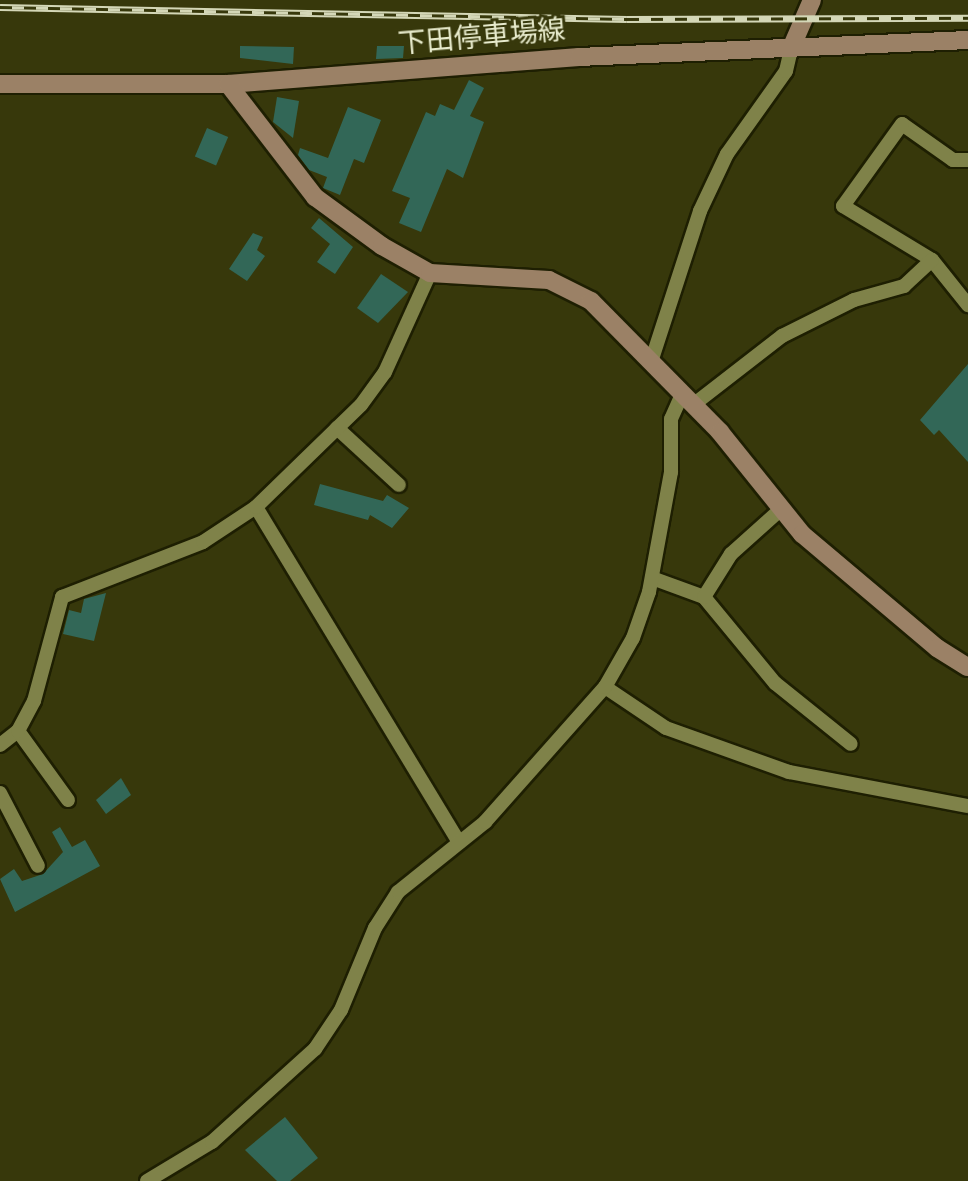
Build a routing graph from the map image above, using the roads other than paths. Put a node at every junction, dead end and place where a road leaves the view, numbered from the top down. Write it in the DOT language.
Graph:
graph roads {
  1 [pos="812,0"];
  2 [pos="968,40"];
  3 [pos="792,46"];
  4 [pos="0,84"];
  5 [pos="228,84"];
  6 [pos="968,160"];
  7 [pos="932,260"];
  8 [pos="430,273"];
  9 [pos="968,305"];
  10 [pos="651,362"];
  11 [pos="687,399"];
  12 [pos="337,428"];
  13 [pos="399,485"];
  14 [pos="256,507"];
  15 [pos="779,511"];
  16 [pos="652,578"];
  17 [pos="704,597"];
  18 [pos="968,667"];
  19 [pos="605,687"];
  20 [pos="18,731"];
  21 [pos="851,744"];
  22 [pos="0,745"];
  23 [pos="0,793"];
  24 [pos="68,800"];
  25 [pos="968,806"];
  26 [pos="459,842"];
  27 [pos="38,866"];
  28 [pos="147,1181"];
  1 -- 3 [label="street"];
  2 -- 3 [label="street, 下田停車場線"];
  3 -- 5 [label="street, 下田停車場線"];
  3 -- 10 [label="street"];
  4 -- 5 [label="street, 下田停車場線"];
  5 -- 8 [label="street"];
  6 -- 7 [label="street"];
  7 -- 9 [label="street"];
  7 -- 11 [label="street"];
  8 -- 10 [label="street"];
  8 -- 12 [label="street"];
  10 -- 11 [label="street"];
  11 -- 15 [label="street"];
  11 -- 16 [label="street"];
  12 -- 13 [label="street"];
  12 -- 14 [label="street"];
  14 -- 20 [label="street"];
  14 -- 26 [label="street"];
  15 -- 17 [label="street"];
  15 -- 18 [label="street"];
  16 -- 17 [label="street"];
  16 -- 19 [label="street"];
  17 -- 21 [label="street"];
  19 -- 25 [label="street"];
  19 -- 26 [label="street"];
  20 -- 22 [label="street"];
  20 -- 24 [label="street"];
  23 -- 27 [label="street"];
  26 -- 28 [label="street"];
}
